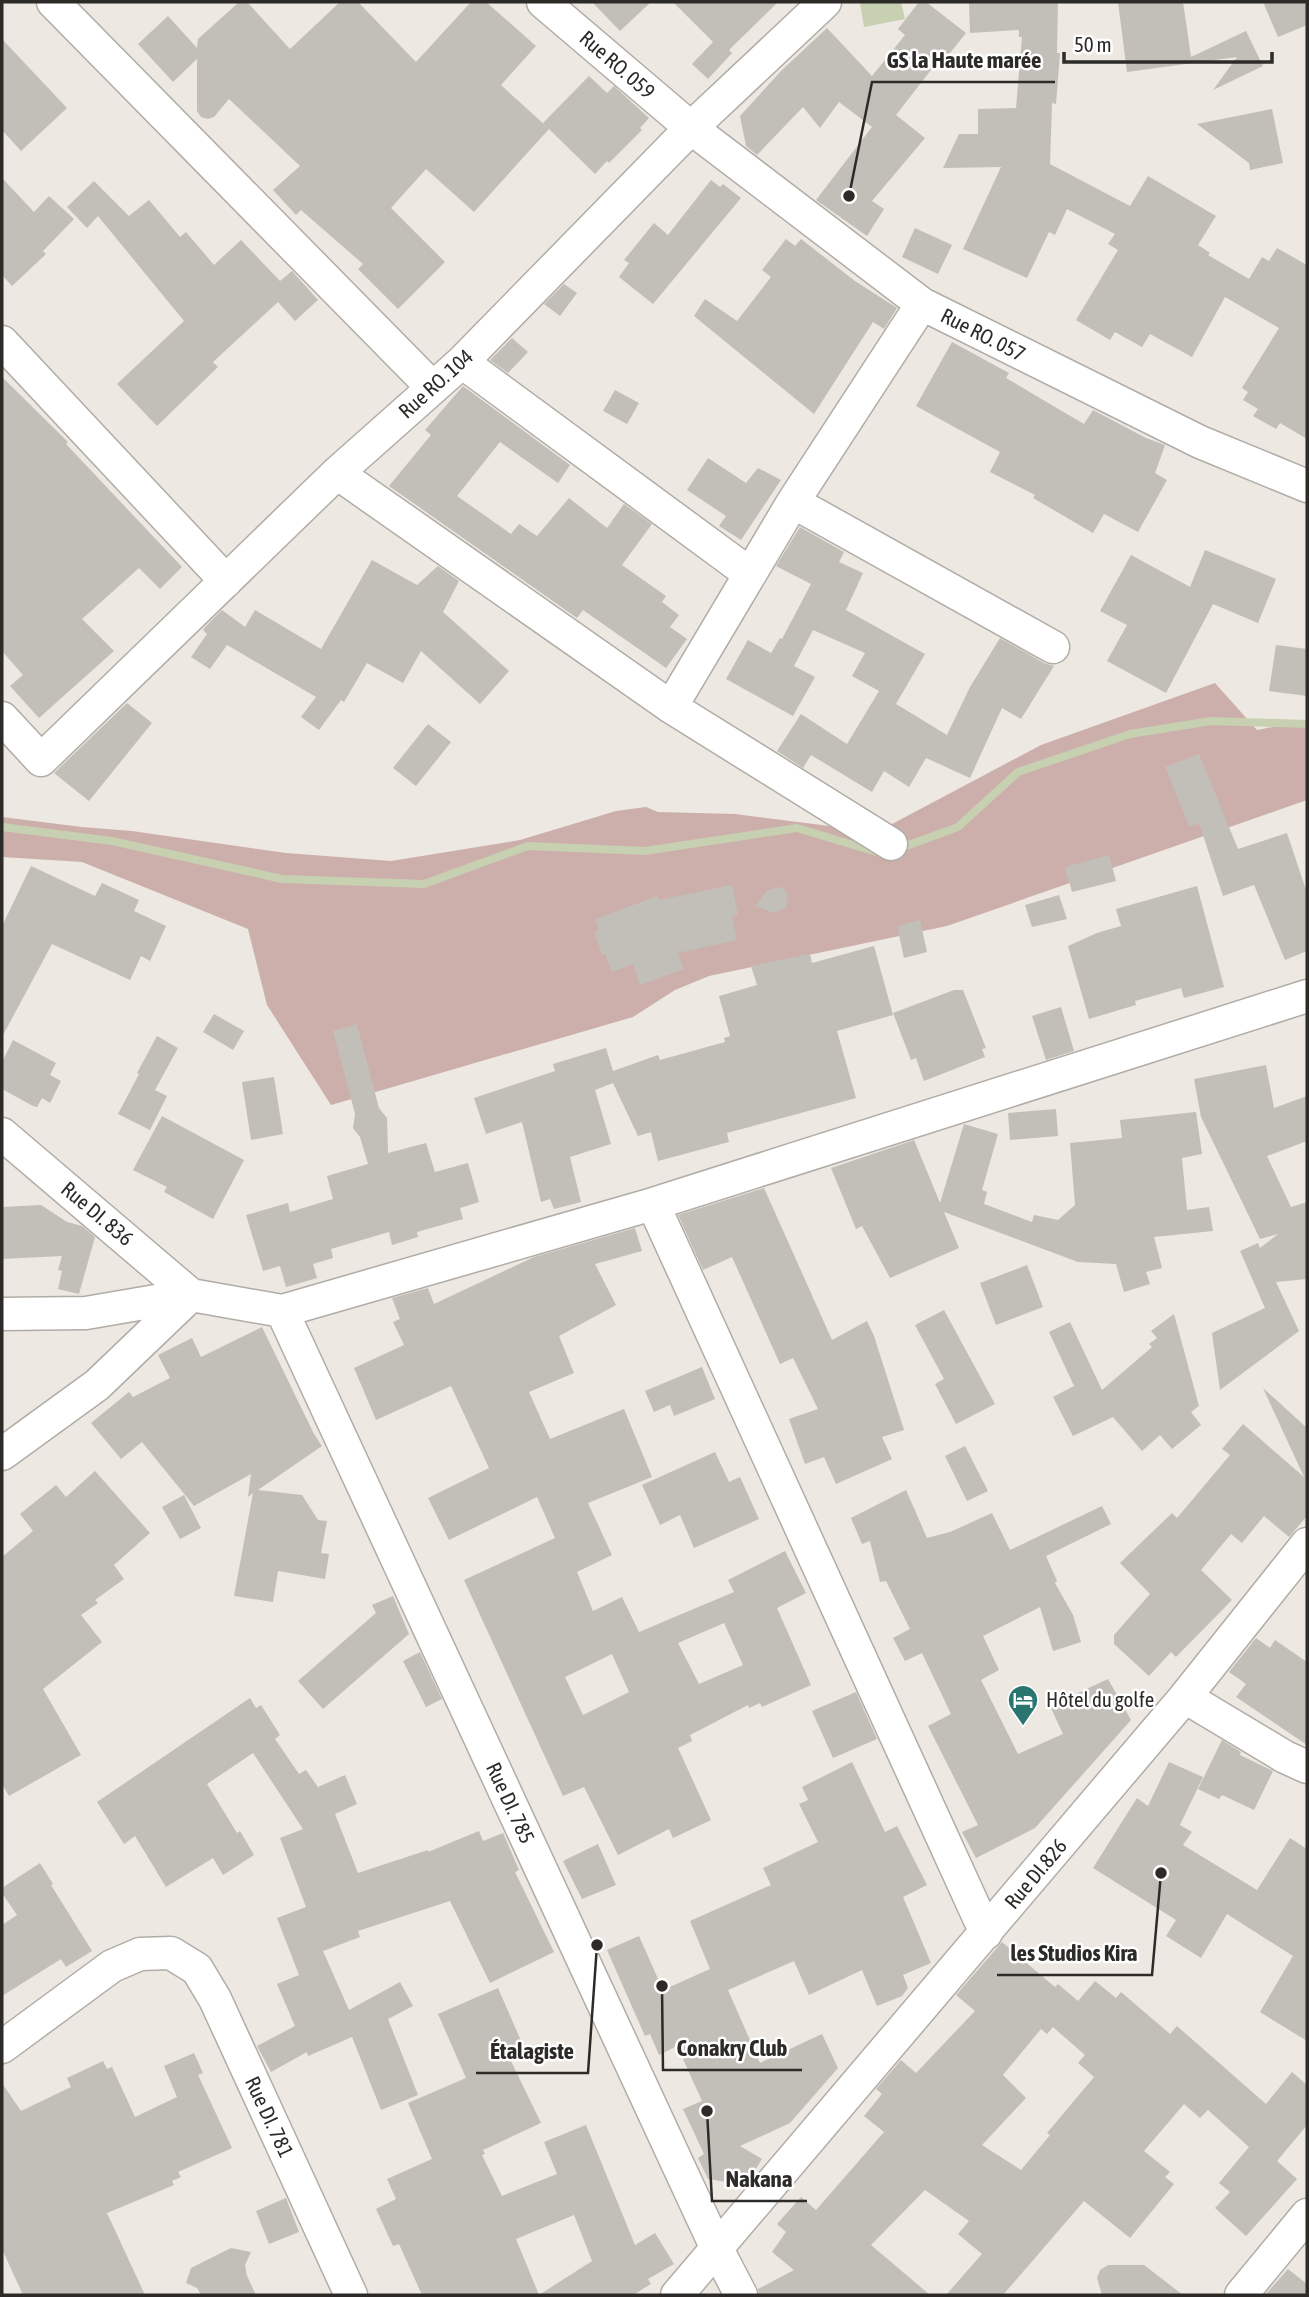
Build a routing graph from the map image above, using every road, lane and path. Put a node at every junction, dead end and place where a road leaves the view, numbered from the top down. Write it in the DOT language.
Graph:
graph roads {
  1 [pos="53,2"];
  2 [pos="543,2"];
  3 [pos="825,2"];
  4 [pos="691,128"];
  5 [pos="922,304"];
  6 [pos="2,342"];
  7 [pos="462,362"];
  8 [pos="432,387"];
  9 [pos="338,473"];
  10 [pos="1307,486"];
  11 [pos="793,502"];
  12 [pos="750,574"];
  13 [pos="226,582"];
  14 [pos="1053,647"];
  15 [pos="671,707"];
  16 [pos="2,718"];
  17 [pos="891,844"];
  18 [pos="1307,996"];
  19 [pos="2,1134"];
  20 [pos="653,1204"];
  21 [pos="191,1295"];
  22 [pos="282,1311"];
  23 [pos="2,1314"];
  24 [pos="2,1454"];
  25 [pos="1307,1544"];
  26 [pos="1185,1696"];
  27 [pos="1307,1767"];
  28 [pos="986,1933"];
  29 [pos="2,2047"];
  30 [pos="1307,2215"];
  31 [pos="717,2249"];
  32 [pos="351,2295"];
  33 [pos="677,2295"];
  34 [pos="741,2295"];
  35 [pos="1241,2295"];
  1 -- 8 [label="street"];
  2 -- 4 [label="street, Rue RO. 059"];
  3 -- 4 [label="street, Rue RO. 104"];
  4 -- 5 [label="street, Rue RO. 057"];
  4 -- 7 [label="street, Rue RO. 104"];
  5 -- 10 [label="street, Rue RO. 057"];
  5 -- 11 [label="street"];
  6 -- 13 [label="street"];
  7 -- 8 [label="street, Rue RO. 104"];
  7 -- 12 [label="street"];
  8 -- 9 [label="street, Rue RO. 104"];
  9 -- 13 [label="street, Rue RO. 104"];
  9 -- 15 [label="street"];
  11 -- 12 [label="street"];
  11 -- 14 [label="street"];
  12 -- 15 [label="street"];
  13 -- 16 [label="street, Rue RO. 104"];
  15 -- 17 [label="street"];
  18 -- 20 [label="street"];
  19 -- 21 [label="street, Rue DI. 836"];
  20 -- 22 [label="street"];
  20 -- 28 [label="street"];
  21 -- 22 [label="street"];
  21 -- 23 [label="street"];
  21 -- 24 [label="street"];
  22 -- 31 [label="street, Rue DI. 785"];
  25 -- 26 [label="street, Rue DI.826"];
  26 -- 27 [label="street"];
  26 -- 28 [label="street, Rue DI.826"];
  28 -- 31 [label="street, Rue DI.826"];
  29 -- 32 [label="street, Rue DI. 781"];
  30 -- 35 [label="street"];
  31 -- 33 [label="street, Rue DI.826"];
  31 -- 34 [label="street, Rue DI. 785"];
}
